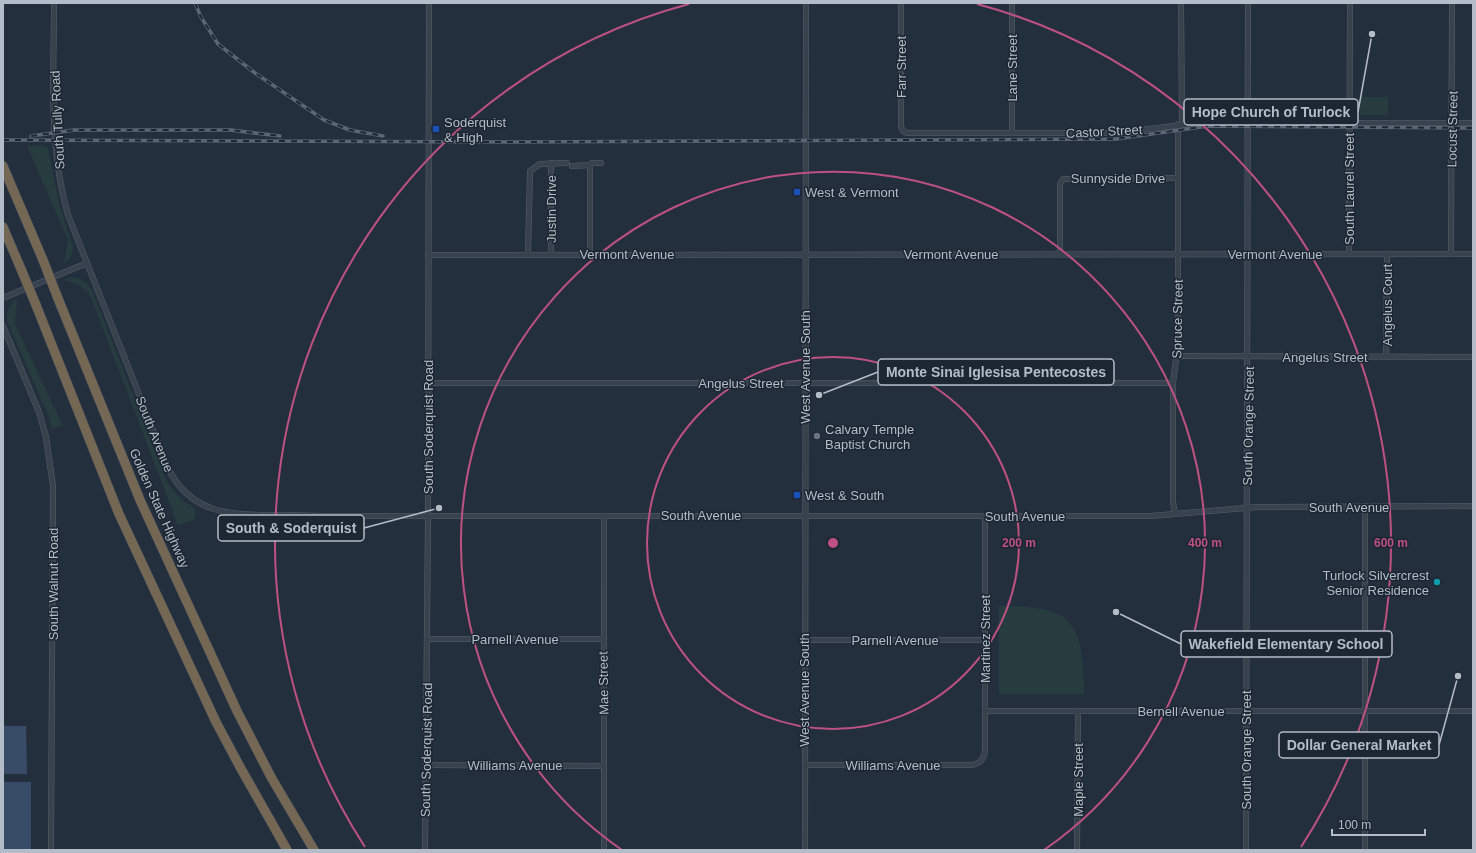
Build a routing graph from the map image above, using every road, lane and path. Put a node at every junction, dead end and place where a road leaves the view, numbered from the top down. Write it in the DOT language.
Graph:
graph roads {
  1 [pos="54,3"];
  2 [pos="429,3"];
  3 [pos="806,3"];
  4 [pos="902,3"];
  5 [pos="1012,3"];
  6 [pos="1181,3"];
  7 [pos="1248,3"];
  8 [pos="1350,3"];
  9 [pos="1452,3"];
  10 [pos="1248,123"];
  11 [pos="1350,123"];
  12 [pos="1452,123"];
  13 [pos="1473,123"];
  14 [pos="1180,124"];
  15 [pos="903,131"];
  16 [pos="1012,133"];
  17 [pos="551,163"];
  18 [pos="601,163"];
  19 [pos="3,166"];
  20 [pos="590,166"];
  21 [pos="1178,178"];
  22 [pos="3,227"];
  23 [pos="528,254"];
  24 [pos="551,254"];
  25 [pos="590,254"];
  26 [pos="805,254"];
  27 [pos="1060,254"];
  28 [pos="1178,254"];
  29 [pos="1248,254"];
  30 [pos="1349,254"];
  31 [pos="1387,254"];
  32 [pos="1451,254"];
  33 [pos="1473,254"];
  34 [pos="428,255"];
  35 [pos="87,263"];
  36 [pos="3,298"];
  37 [pos="3,326"];
  38 [pos="1177,356"];
  39 [pos="1386,356"];
  40 [pos="1248,357"];
  41 [pos="1473,357"];
  42 [pos="428,383"];
  43 [pos="805,383"];
  44 [pos="1173,383"];
  45 [pos="1365,506"];
  46 [pos="1473,506"];
  47 [pos="1247,508"];
  48 [pos="1175,514"];
  49 [pos="804,515"];
  50 [pos="428,516"];
  51 [pos="604,516"];
  52 [pos="985,516"];
  53 [pos="427,639"];
  54 [pos="602,639"];
  55 [pos="804,640"];
  56 [pos="985,640"];
  57 [pos="985,711"];
  58 [pos="1078,711"];
  59 [pos="1246,711"];
  60 [pos="1365,711"];
  61 [pos="1473,711"];
  62 [pos="981,761"];
  63 [pos="426,764"];
  64 [pos="805,765"];
  65 [pos="603,766"];
  66 [pos="51,850"];
  67 [pos="287,850"];
  68 [pos="314,850"];
  69 [pos="425,850"];
  70 [pos="604,850"];
  71 [pos="805,850"];
  72 [pos="1077,850"];
  73 [pos="1246,850"];
  74 [pos="1365,850"];
  1 -- 35 [label="street, South Tully Road"];
  2 -- 34 [label="street, South Soderquist Road"];
  3 -- 26 [label="street, West Avenue South"];
  4 -- 15 [label="street, Farr Street"];
  5 -- 16 [label="street, Lane Street"];
  6 -- 14 [label="street, Spruce Street"];
  7 -- 10 [label="street, South Orange Street"];
  8 -- 11 [label="street, South Laurel Street"];
  9 -- 12 [label="street, Locust Street"];
  10 -- 11 [label="street, Castor Street"];
  10 -- 14 [label="street, Castor Street"];
  10 -- 29 [label="street, South Orange Street"];
  11 -- 12 [label="street, Castor Street"];
  11 -- 30 [label="street, South Laurel Street"];
  12 -- 13 [label="street, Castor Street"];
  12 -- 32 [label="street, Locust Street"];
  14 -- 16 [label="street, Castor Street"];
  14 -- 21 [label="street, Spruce Street"];
  15 -- 16 [label="street, Castor Street"];
  17 -- 20 [label="street"];
  17 -- 23 [label="street"];
  17 -- 24 [label="street, Justin Drive"];
  18 -- 20 [label="street"];
  19 -- 68 [label="highway, Golden State Highway, bridge"];
  20 -- 25 [label="street"];
  21 -- 27 [label="street, Sunnyside Drive"];
  21 -- 28 [label="street, Spruce Street"];
  22 -- 67 [label="highway, bridge"];
  23 -- 24 [label="street, Vermont Avenue"];
  23 -- 34 [label="street, Vermont Avenue"];
  24 -- 25 [label="street, Vermont Avenue"];
  25 -- 26 [label="street, Vermont Avenue"];
  26 -- 27 [label="street, Vermont Avenue"];
  26 -- 43 [label="street, West Avenue South"];
  27 -- 28 [label="street, Vermont Avenue"];
  28 -- 29 [label="street, Vermont Avenue"];
  28 -- 38 [label="street, Spruce Street"];
  29 -- 30 [label="street, Vermont Avenue"];
  29 -- 40 [label="street, South Orange Street"];
  30 -- 31 [label="street, Vermont Avenue"];
  31 -- 32 [label="street, Vermont Avenue"];
  31 -- 39 [label="street, Angelus Court"];
  32 -- 33 [label="street, Vermont Avenue"];
  34 -- 42 [label="street, South Soderquist Road"];
  35 -- 36 [label="street"];
  35 -- 50 [label="street, South Avenue"];
  37 -- 66 [label="street, South Walnut Road"];
  38 -- 40 [label="street, Angelus Street"];
  38 -- 44 [label="street, Spruce Street"];
  39 -- 40 [label="street, Angelus Street"];
  39 -- 41 [label="street, Angelus Street"];
  40 -- 47 [label="street, South Orange Street"];
  42 -- 43 [label="street, Angelus Street"];
  42 -- 50 [label="street, South Soderquist Road"];
  43 -- 44 [label="street, Angelus Street"];
  43 -- 49 [label="street, West Avenue South"];
  44 -- 48 [label="street, Spruce Street"];
  45 -- 46 [label="street, South Avenue"];
  45 -- 47 [label="street, South Avenue"];
  45 -- 60 [label="street"];
  47 -- 48 [label="street, South Avenue"];
  47 -- 59 [label="street, South Orange Street"];
  48 -- 52 [label="street, South Avenue"];
  49 -- 51 [label="street, South Avenue"];
  49 -- 52 [label="street, South Avenue"];
  49 -- 55 [label="street, West Avenue South"];
  50 -- 51 [label="street, South Avenue"];
  50 -- 53 [label="street, South Soderquist Road"];
  51 -- 54 [label="street, Mae Street"];
  52 -- 56 [label="street, Martinez Street"];
  53 -- 54 [label="street, Parnell Avenue"];
  53 -- 63 [label="street, South Soderquist Road"];
  54 -- 65 [label="street, Mae Street"];
  55 -- 56 [label="street, Parnell Avenue"];
  55 -- 64 [label="street, West Avenue South"];
  56 -- 57 [label="street, Martinez Street"];
  57 -- 58 [label="street, Bernell Avenue"];
  57 -- 62 [label="street, Martinez Street"];
  58 -- 59 [label="street, Bernell Avenue"];
  58 -- 72 [label="street, Maple Street"];
  59 -- 60 [label="street, Bernell Avenue"];
  59 -- 73 [label="street, South Orange Street"];
  60 -- 61 [label="street, Bernell Avenue"];
  60 -- 74 [label="street"];
  62 -- 64 [label="street, Williams Avenue"];
  63 -- 65 [label="street, Williams Avenue"];
  63 -- 69 [label="street, South Soderquist Road"];
  64 -- 71 [label="street, West Avenue South"];
  65 -- 70 [label="street, Mae Street"];
}
